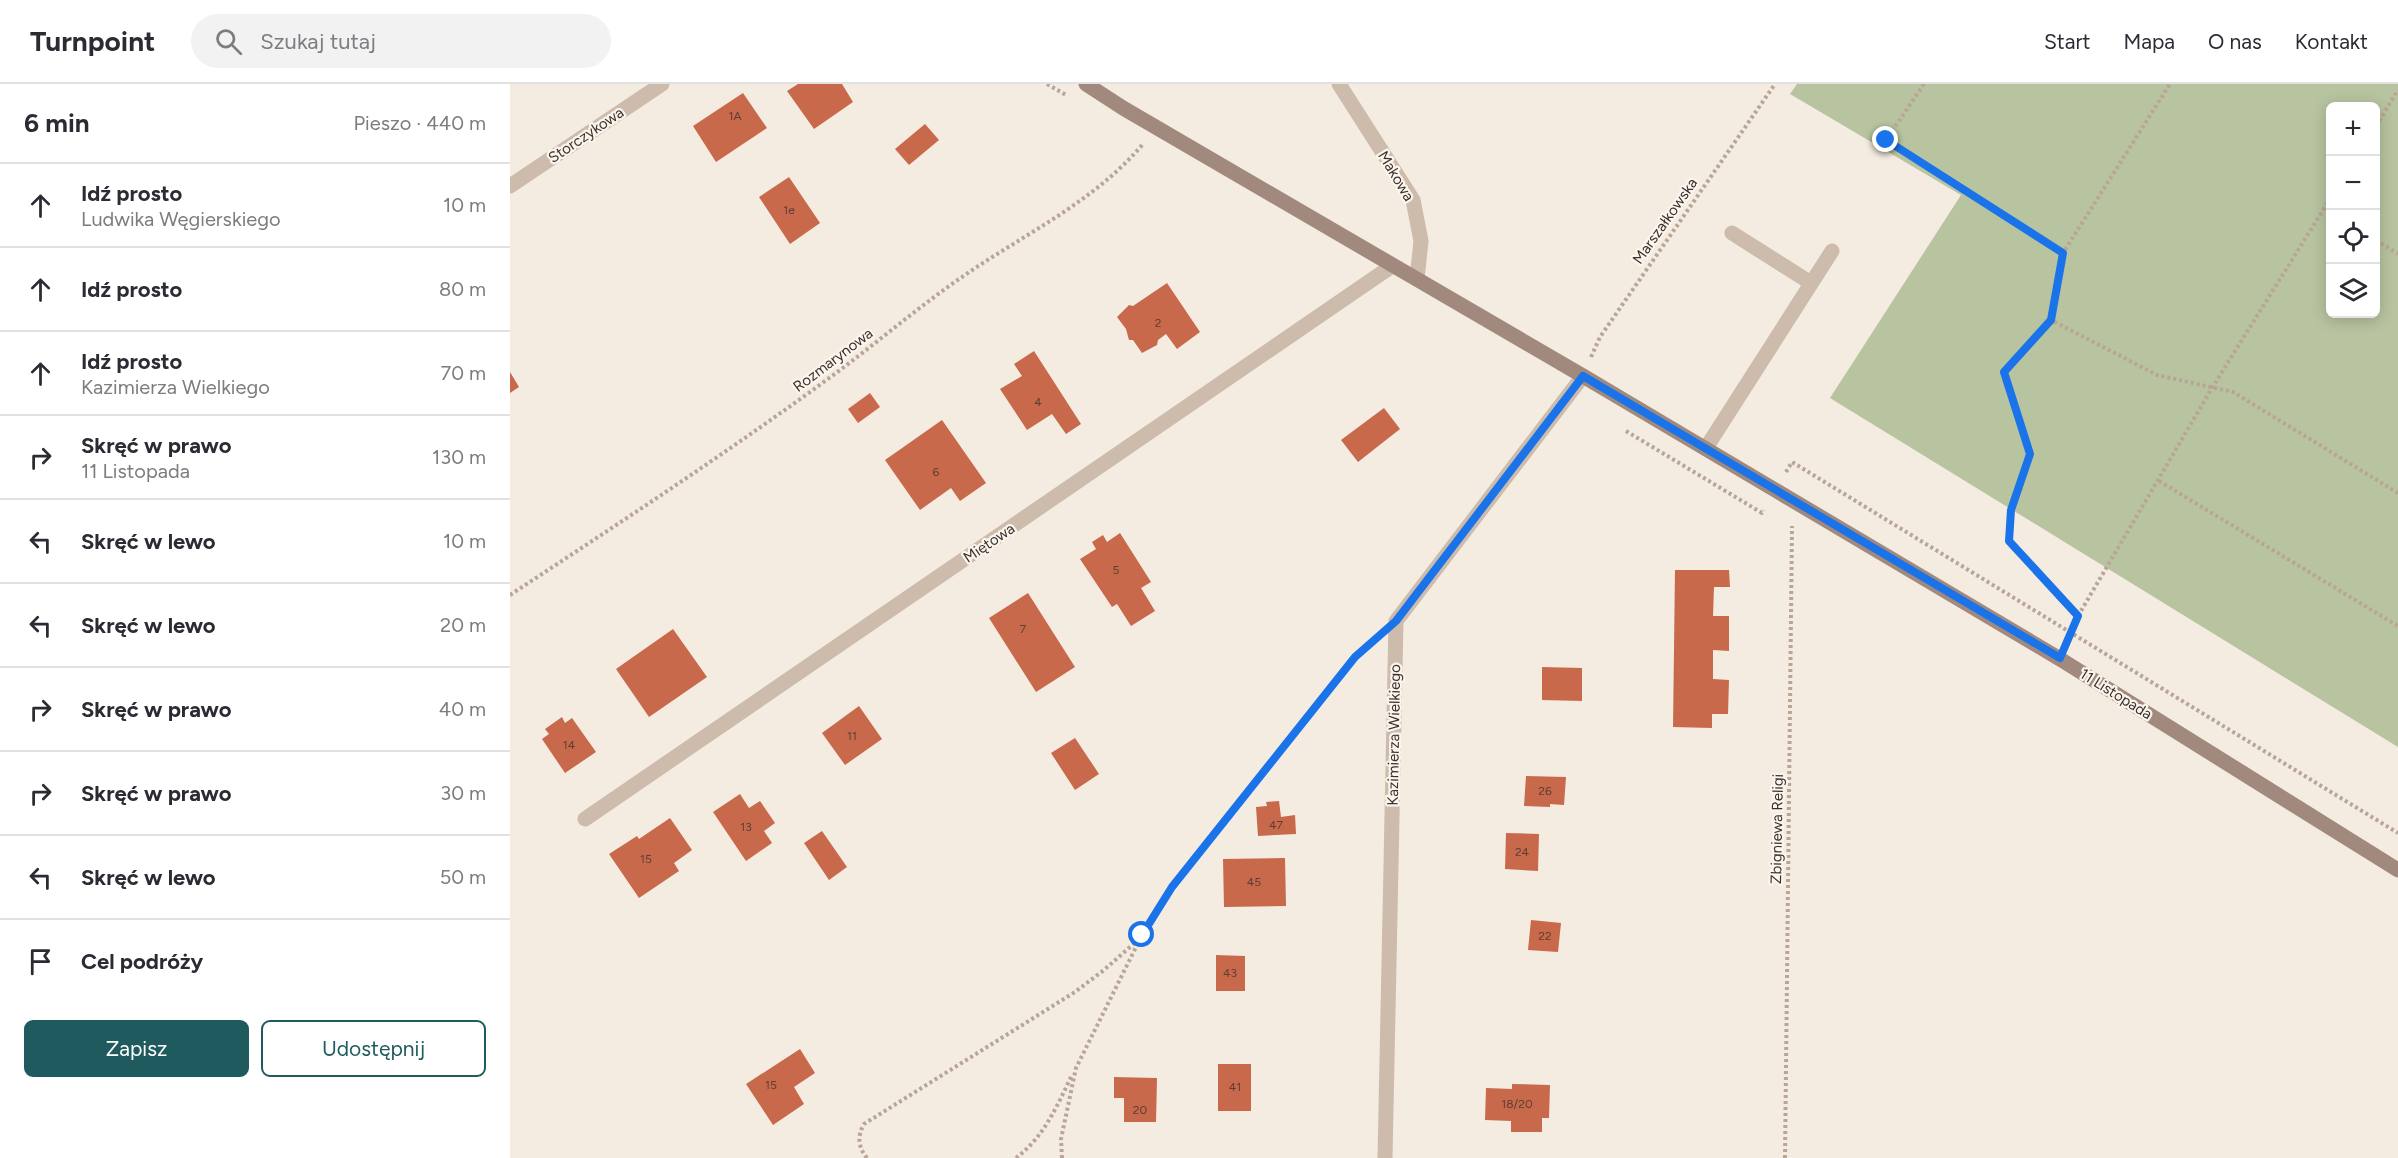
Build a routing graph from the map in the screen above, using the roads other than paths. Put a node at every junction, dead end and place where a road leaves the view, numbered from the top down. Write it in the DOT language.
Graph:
graph roads {
  1 [pos="663,84"];
  2 [pos="1086,84"];
  3 [pos="1339,84"];
  4 [pos="510,186"];
  5 [pos="1732,232"];
  6 [pos="1832,251"];
  7 [pos="1392,266"];
  8 [pos="1417,279"];
  9 [pos="1811,283"];
  10 [pos="1583,376"];
  11 [pos="1706,448"];
  12 [pos="585,819"];
  13 [pos="2398,870"];
  14 [pos="1385,1158"];
  1 -- 4 [label="street, Storczykowa"];
  2 -- 7 [label="street, 11 Listopada"];
  3 -- 8 [label="street, Makowa"];
  5 -- 9 [label="street"];
  6 -- 9 [label="street"];
  7 -- 8 [label="street, 11 Listopada"];
  7 -- 12 [label="street, Miętowa"];
  8 -- 10 [label="street, 11 Listopada"];
  9 -- 11 [label="street"];
  10 -- 11 [label="street, 11 Listopada"];
  10 -- 14 [label="street, Kazimierza Wielkiego"];
  11 -- 13 [label="street, 11 Listopada"];
}
